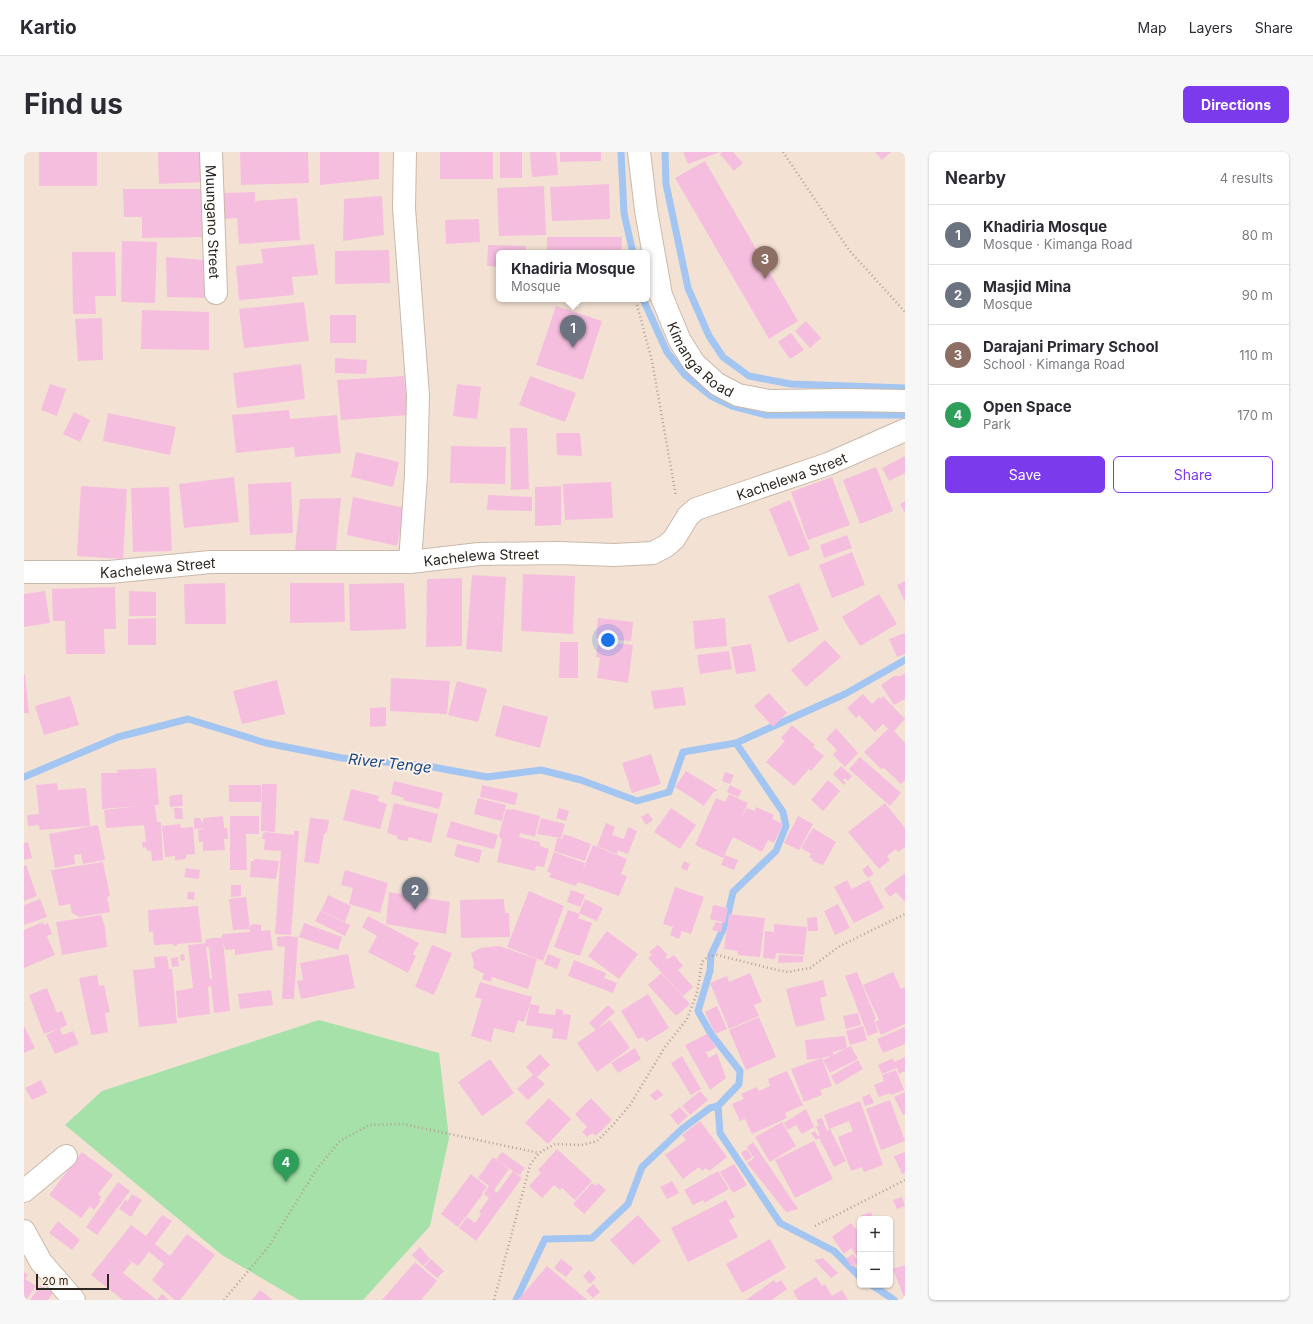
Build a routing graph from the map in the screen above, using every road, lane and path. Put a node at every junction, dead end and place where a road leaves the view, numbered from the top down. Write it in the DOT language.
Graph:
graph roads {
  1 [pos="211,152"];
  2 [pos="405,152"];
  3 [pos="639,152"];
  4 [pos="783,152"];
  5 [pos="216,293"];
  6 [pos="637,302"];
  7 [pos="905,312"];
  8 [pos="905,402"];
  9 [pos="905,430"];
  10 [pos="682,526"];
  11 [pos="410,562"];
  12 [pos="24,572"];
  13 [pos="905,914"];
  14 [pos="540,1152"];
  15 [pos="66,1156"];
  16 [pos="905,1180"];
  17 [pos="24,1191"];
  18 [pos="815,1226"];
  19 [pos="24,1231"];
  20 [pos="74,1300"];
  21 [pos="224,1300"];
  22 [pos="494,1300"];
  1 -- 5 [label="street, Muungano Street"];
  2 -- 11 [label="street"];
  3 -- 8 [label="street, Kimanga Road"];
  4 -- 7 [label="path"];
  6 -- 10 [label="path"];
  9 -- 10 [label="street, Kachelewa Street"];
  10 -- 11 [label="street, Kachelewa Street"];
  11 -- 12 [label="street, Kachelewa Street"];
  13 -- 14 [label="path"];
  14 -- 21 [label="path"];
  14 -- 22 [label="path"];
  15 -- 17 [label="street"];
  16 -- 18 [label="path"];
  19 -- 20 [label="street"];
}
